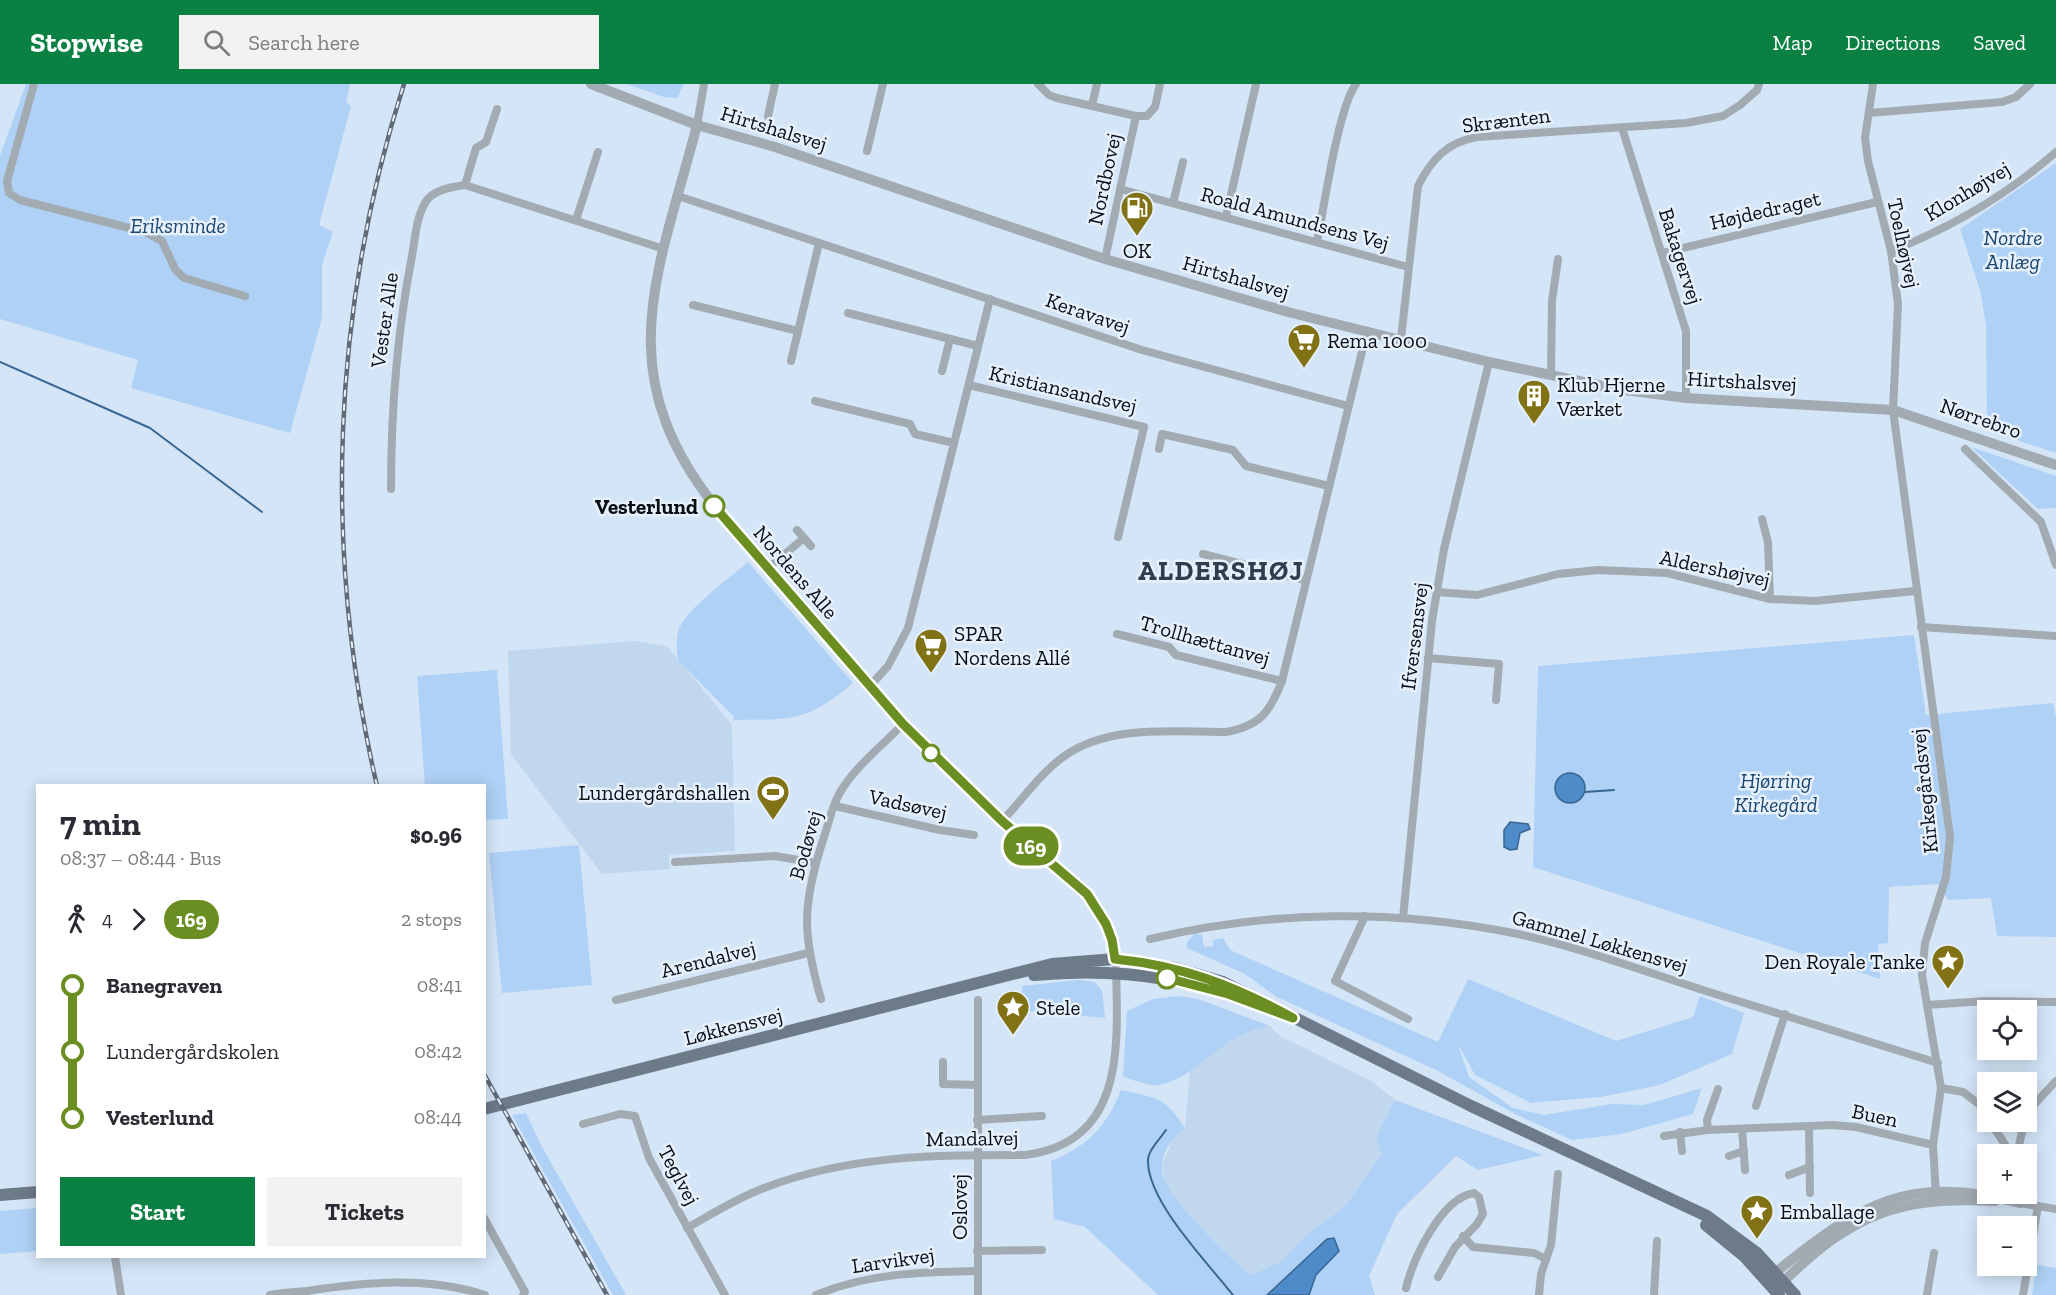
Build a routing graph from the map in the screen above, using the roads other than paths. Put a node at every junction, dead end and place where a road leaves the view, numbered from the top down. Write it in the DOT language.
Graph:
graph roads {
  1 [pos="34,84"];
  2 [pos="591,84"];
  3 [pos="704,84"];
  4 [pos="775,84"];
  5 [pos="883,84"];
  6 [pos="1038,84"];
  7 [pos="1097,84"];
  8 [pos="1160,84"];
  9 [pos="1256,84"];
  10 [pos="1356,84"];
  11 [pos="1759,84"];
  12 [pos="1873,84"];
  13 [pos="2030,84"];
  14 [pos="1092,105"];
  15 [pos="497,109"];
  16 [pos="1869,113"];
  17 [pos="768,116"];
  18 [pos="1136,116"];
  19 [pos="697,125"];
  20 [pos="1622,128"];
  21 [pos="598,152"];
  22 [pos="867,152"];
  23 [pos="2056,152"];
  24 [pos="1183,162"];
  25 [pos="465,185"];
  26 [pos="1120,189"];
  27 [pos="678,195"];
  28 [pos="1877,202"];
  29 [pos="1173,203"];
  30 [pos="1226,217"];
  31 [pos="576,220"];
  32 [pos="1317,242"];
  33 [pos="819,243"];
  34 [pos="663,249"];
  35 [pos="1891,251"];
  36 [pos="1662,253"];
  37 [pos="1105,259"];
  38 [pos="1558,259"];
  39 [pos="1408,267"];
  40 [pos="245,296"];
  41 [pos="990,299"];
  42 [pos="693,305"];
  43 [pos="848,313"];
  44 [pos="798,331"];
  45 [pos="1367,331"];
  46 [pos="951,339"];
  47 [pos="1401,339"];
  48 [pos="978,345"];
  49 [pos="791,362"];
  50 [pos="1489,362"];
  51 [pos="942,371"];
  52 [pos="1551,375"];
  53 [pos="969,385"];
  54 [pos="1686,398"];
  55 [pos="815,401"];
  56 [pos="1348,406"];
  57 [pos="1893,410"];
  58 [pos="954,444"];
  59 [pos="1159,449"];
  60 [pos="1965,449"];
  61 [pos="2056,465"];
  62 [pos="1329,486"];
  63 [pos="391,489"];
  64 [pos="1762,519"];
  65 [pos="797,530"];
  66 [pos="1118,537"];
  67 [pos="804,538"];
  68 [pos="811,546"];
  69 [pos="1203,554"];
  70 [pos="2056,565"];
  71 [pos="767,569"];
  72 [pos="1305,580"];
  73 [pos="1915,591"];
  74 [pos="1437,592"];
  75 [pos="1770,599"];
  76 [pos="1921,627"];
  77 [pos="1117,634"];
  78 [pos="2056,636"];
  79 [pos="1428,658"];
  80 [pos="1282,681"];
  81 [pos="869,687"];
  82 [pos="1496,700"];
  83 [pos="903,724"];
  84 [pos="835,806"];
  85 [pos="1002,821"];
  86 [pos="974,835"];
  87 [pos="675,862"];
  88 [pos="816,864"];
  89 [pos="1365,916"];
  90 [pos="1403,918"];
  91 [pos="1150,939"];
  92 [pos="808,953"];
  93 [pos="1115,959"];
  94 [pos="1116,972"];
  95 [pos="992,981"];
  96 [pos="820,999"];
  97 [pos="616,1000"];
  98 [pos="978,1000"];
  99 [pos="2056,1002"];
  100 [pos="1927,1005"];
  101 [pos="1785,1014"];
  102 [pos="1293,1018"];
  103 [pos="1408,1019"];
  104 [pos="943,1062"];
  105 [pos="1938,1063"];
  106 [pos="2056,1081"];
  107 [pos="978,1085"];
  108 [pos="1941,1088"];
  109 [pos="1718,1089"];
  110 [pos="2037,1101"];
  111 [pos="1977,1103"];
  112 [pos="1756,1106"];
  113 [pos="486,1108"];
  114 [pos="1042,1116"];
  115 [pos="977,1120"];
  116 [pos="583,1124"];
  117 [pos="1809,1126"];
  118 [pos="1742,1129"];
  119 [pos="1708,1130"];
  120 [pos="1680,1132"];
  121 [pos="1664,1136"];
  122 [pos="1933,1145"];
  123 [pos="1682,1151"];
  124 [pos="1743,1151"];
  125 [pos="977,1155"];
  126 [pos="1729,1156"];
  127 [pos="1810,1167"];
  128 [pos="1745,1170"];
  129 [pos="1558,1174"];
  130 [pos="1789,1175"];
  131 [pos="1647,1188"];
  132 [pos="36,1192"];
  133 [pos="1810,1192"];
  134 [pos="0,1195"];
  135 [pos="1936,1196"];
  136 [pos="1977,1199"];
  137 [pos="2026,1204"];
  138 [pos="2038,1206"];
  139 [pos="2056,1209"];
  140 [pos="486,1222"];
  141 [pos="687,1228"];
  142 [pos="1463,1236"];
  143 [pos="1657,1241"];
  144 [pos="1042,1250"];
  145 [pos="977,1251"];
  146 [pos="1934,1253"];
  147 [pos="115,1258"];
  148 [pos="1546,1259"];
  149 [pos="978,1271"];
  150 [pos="1438,1277"];
  151 [pos="1780,1277"];
  152 [pos="1771,1284"];
  153 [pos="1406,1288"];
  154 [pos="121,1295"];
  155 [pos="270,1295"];
  156 [pos="485,1295"];
  157 [pos="523,1295"];
  158 [pos="725,1295"];
  159 [pos="816,1295"];
  160 [pos="978,1295"];
  161 [pos="1539,1295"];
  162 [pos="1654,1295"];
  163 [pos="1779,1295"];
  164 [pos="1795,1295"];
  165 [pos="1927,1295"];
  166 [pos="2023,1295"];
  1 -- 40 [label="street"];
  2 -- 19 [label="street, Hirtshalsvej"];
  3 -- 19 [label="street"];
  4 -- 17 [label="street"];
  5 -- 22 [label="street"];
  6 -- 14 [label="street, Nordbovej"];
  7 -- 14 [label="street, Nordbovej"];
  8 -- 18 [label="street"];
  9 -- 30 [label="street"];
  10 -- 32 [label="street"];
  11 -- 20 [label="street, Skrænten"];
  12 -- 16 [label="street, Toelhøjvej"];
  13 -- 16 [label="street"];
  14 -- 18 [label="street, Nordbovej"];
  15 -- 25 [label="street"];
  16 -- 28 [label="street, Toelhøjvej"];
  18 -- 26 [label="street, Nordbovej"];
  19 -- 27 [label="street, Nordens Alle"];
  19 -- 37 [label="street, Hirtshalsvej"];
  20 -- 36 [label="street, Bakagervej"];
  20 -- 39 [label="street, Skrænten"];
  21 -- 31 [label="street"];
  23 -- 35 [label="street, Klonhøjvej"];
  24 -- 29 [label="street, Roald Amundsens Vej"];
  25 -- 31 [label="street"];
  25 -- 63 [label="street, Vester Alle"];
  26 -- 29 [label="street, Roald Amundsens Vej"];
  26 -- 37 [label="street, Nordbovej"];
  27 -- 33 [label="street, Keravavej"];
  27 -- 34 [label="street, Nordens Alle"];
  28 -- 35 [label="street, Toelhøjvej"];
  28 -- 36 [label="street, Højdedraget"];
  29 -- 30 [label="street, Roald Amundsens Vej"];
  30 -- 32 [label="street, Roald Amundsens Vej"];
  31 -- 34 [label="street"];
  32 -- 39 [label="street, Roald Amundsens Vej"];
  33 -- 41 [label="street, Keravavej"];
  33 -- 44 [label="street"];
  34 -- 71 [label="street, Nordens Alle"];
  35 -- 57 [label="street, Toelhøjvej"];
  36 -- 54 [label="street, Bakagervej"];
  37 -- 45 [label="street, Hirtshalsvej"];
  38 -- 52 [label="street"];
  39 -- 47 [label="street, Skrænten"];
  41 -- 48 [label="street, Kristiansandsvej"];
  41 -- 56 [label="street, Keravavej"];
  42 -- 44 [label="street"];
  43 -- 46 [label="street, Kristiansandsvej"];
  44 -- 49 [label="street"];
  45 -- 47 [label="street, Hirtshalsvej"];
  45 -- 56 [label="street, Trollhættanvej"];
  46 -- 48 [label="street, Kristiansandsvej"];
  46 -- 51 [label="street"];
  47 -- 50 [label="street, Hirtshalsvej"];
  48 -- 53 [label="street, Kristiansandsvej"];
  50 -- 52 [label="street, Hirtshalsvej"];
  50 -- 74 [label="street, Ifversensvej"];
  52 -- 54 [label="street, Hirtshalsvej"];
  53 -- 58 [label="street, Kristiansandsvej"];
  53 -- 66 [label="street, Kristiansandsvej"];
  54 -- 57 [label="street, Hirtshalsvej"];
  55 -- 58 [label="street"];
  56 -- 62 [label="street, Trollhættanvej"];
  57 -- 61 [label="street, Nørrebro"];
  57 -- 73 [label="street, Kirkegårdsvej"];
  58 -- 81 [label="street, Kristiansandsvej"];
  59 -- 62 [label="street"];
  60 -- 70 [label="street"];
  62 -- 72 [label="street, Trollhættanvej"];
  64 -- 75 [label="street"];
  65 -- 67 [label="street"];
  67 -- 68 [label="street"];
  67 -- 71 [label="street"];
  69 -- 72 [label="street"];
  71 -- 81 [label="street, Nordens Alle"];
  72 -- 80 [label="street, Trollhættanvej"];
  73 -- 75 [label="street, Aldershøjvej"];
  73 -- 76 [label="street, Kirkegårdsvej"];
  74 -- 75 [label="street, Aldershøjvej"];
  74 -- 79 [label="street, Ifversensvej"];
  76 -- 78 [label="street"];
  76 -- 100 [label="street, Kirkegårdsvej"];
  77 -- 80 [label="street, Trollhættanvej"];
  79 -- 82 [label="street"];
  79 -- 90 [label="street, Ifversensvej"];
  80 -- 85 [label="street, Trollhættanvej"];
  81 -- 83 [label="street, Nordens Alle"];
  83 -- 84 [label="street, Bodøvej"];
  83 -- 85 [label="street, Nordens Alle"];
  84 -- 86 [label="street, Vadsøvej"];
  84 -- 88 [label="street, Bodøvej"];
  85 -- 93 [label="street, Nordens Alle"];
  87 -- 88 [label="street"];
  88 -- 92 [label="street, Bodøvej"];
  89 -- 90 [label="street, Gammel Løkkensvej"];
  89 -- 91 [label="street, Gammel Løkkensvej"];
  89 -- 103 [label="street"];
  90 -- 101 [label="street, Gammel Løkkensvej"];
  92 -- 96 [label="street, Bodøvej"];
  92 -- 97 [label="street, Arendalvej"];
  93 -- 94 [label="street, Mandalvej"];
  93 -- 95 [label="main road, Løkkensvej"];
  93 -- 102 [label="main road, Løkkensvej"];
  94 -- 95 [label="main road, Løkkensvej"];
  94 -- 102 [label="main road, Løkkensvej"];
  94 -- 125 [label="street, Mandalvej"];
  95 -- 113 [label="main road, Løkkensvej"];
  98 -- 107 [label="street, Oslovej"];
  99 -- 100 [label="street"];
  100 -- 105 [label="street, Kirkegårdsvej"];
  101 -- 105 [label="street, Gammel Løkkensvej"];
  101 -- 112 [label="street"];
  102 -- 131 [label="main road"];
  104 -- 107 [label="street"];
  105 -- 108 [label="street, Kirkegårdsvej"];
  106 -- 110 [label="street"];
  107 -- 115 [label="street, Oslovej"];
  108 -- 111 [label="street"];
  108 -- 122 [label="street, Kirkegårdsvej"];
  109 -- 119 [label="street"];
  114 -- 115 [label="street"];
  115 -- 125 [label="street, Oslovej"];
  116 -- 141 [label="street, Teglvej"];
  117 -- 118 [label="street, Buen"];
  117 -- 122 [label="street, Buen"];
  117 -- 127 [label="street"];
  118 -- 119 [label="street, Buen"];
  118 -- 124 [label="street"];
  119 -- 120 [label="street, Buen"];
  120 -- 121 [label="street, Buen"];
  120 -- 123 [label="street"];
  122 -- 135 [label="street, Kirkegårdsvej"];
  124 -- 126 [label="street"];
  124 -- 128 [label="street"];
  125 -- 141 [label="street, Mandalvej"];
  125 -- 145 [label="street, Oslovej"];
  127 -- 130 [label="street"];
  127 -- 133 [label="street"];
  129 -- 148 [label="street"];
  131 -- 151 [label="main road"];
  131 -- 152 [label="main road"];
  132 -- 134 [label="main road"];
  135 -- 136 [label="street"];
  135 -- 151 [label="street"];
  137 -- 138 [label="street"];
  138 -- 139 [label="street"];
  138 -- 166 [label="street"];
  140 -- 157 [label="street"];
  141 -- 158 [label="street, Teglvej"];
  142 -- 148 [label="street"];
  142 -- 150 [label="street"];
  142 -- 153 [label="street"];
  143 -- 162 [label="street"];
  144 -- 145 [label="street"];
  145 -- 149 [label="street, Oslovej"];
  146 -- 165 [label="street"];
  147 -- 154 [label="street"];
  148 -- 161 [label="street"];
  149 -- 159 [label="street, Larvikvej"];
  149 -- 160 [label="street, Oslovej"];
  151 -- 152 [label="street"];
  151 -- 164 [label="main road"];
  152 -- 163 [label="main road"];
  155 -- 156 [label="street"];
}
